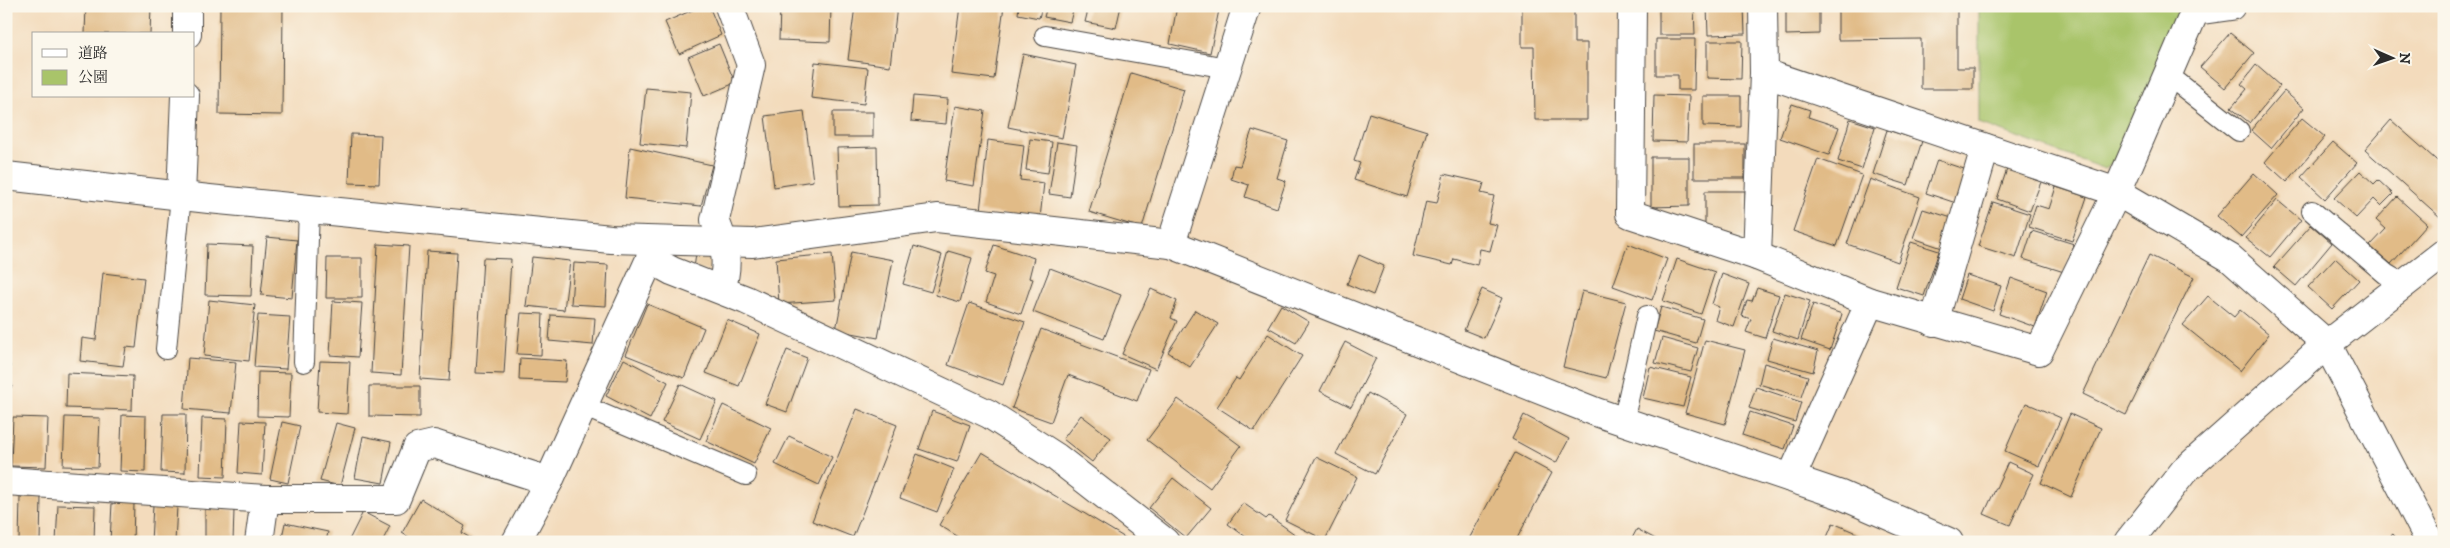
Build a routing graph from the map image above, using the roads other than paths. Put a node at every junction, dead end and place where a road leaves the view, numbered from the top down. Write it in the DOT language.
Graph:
graph roads {
  1 [pos="187,6"];
  2 [pos="729,6"];
  3 [pos="1247,6"];
  4 [pos="1632,6"];
  5 [pos="1763,6"];
  6 [pos="2231,6"];
  7 [pos="2195,9"];
  8 [pos="187,32"];
  9 [pos="1045,36"];
  10 [pos="1227,68"];
  11 [pos="1764,73"];
  12 [pos="2168,75"];
  13 [pos="185,98"];
  14 [pos="2239,131"];
  15 [pos="1985,148"];
  16 [pos="6,176"];
  17 [pos="2117,192"];
  18 [pos="181,196"];
  19 [pos="309,208"];
  20 [pos="2312,211"];
  21 [pos="724,243"];
  22 [pos="1171,244"];
  23 [pos="651,250"];
  24 [pos="2444,252"];
  25 [pos="1757,256"];
  26 [pos="2403,284"];
  27 [pos="721,290"];
  28 [pos="1870,302"];
  29 [pos="1647,316"];
  30 [pos="1934,322"];
  31 [pos="2327,344"];
  32 [pos="166,349"];
  33 [pos="304,362"];
  34 [pos="583,406"];
  35 [pos="1623,422"];
  36 [pos="746,475"];
  37 [pos="1791,478"];
  38 [pos="6,481"];
  39 [pos="549,481"];
  40 [pos="265,499"];
  41 [pos="259,542"];
  42 [pos="516,542"];
  43 [pos="1165,542"];
  44 [pos="1949,542"];
  45 [pos="2128,542"];
  46 [pos="2430,542"];
  1 -- 8 [label="street"];
  2 -- 21 [label="street"];
  3 -- 10 [label="street"];
  4 -- 25 [label="street"];
  5 -- 11 [label="street"];
  6 -- 7 [label="street"];
  7 -- 12 [label="street"];
  9 -- 10 [label="lane"];
  10 -- 22 [label="street"];
  11 -- 15 [label="street"];
  11 -- 25 [label="street"];
  12 -- 14 [label="lane"];
  12 -- 17 [label="street"];
  13 -- 18 [label="street"];
  15 -- 17 [label="street"];
  15 -- 30 [label="street"];
  16 -- 18 [label="street"];
  17 -- 30 [label="street"];
  17 -- 31 [label="street"];
  18 -- 19 [label="street"];
  18 -- 32 [label="lane"];
  19 -- 23 [label="street"];
  19 -- 33 [label="lane"];
  20 -- 26 [label="lane"];
  21 -- 22 [label="street"];
  21 -- 23 [label="street"];
  21 -- 27 [label="street"];
  22 -- 35 [label="street"];
  23 -- 27 [label="street"];
  23 -- 34 [label="street"];
  24 -- 26 [label="street"];
  25 -- 28 [label="street"];
  26 -- 31 [label="street"];
  27 -- 43 [label="street"];
  28 -- 30 [label="street"];
  28 -- 37 [label="street"];
  29 -- 35 [label="lane"];
  31 -- 45 [label="street"];
  31 -- 46 [label="street"];
  34 -- 36 [label="lane"];
  34 -- 39 [label="street"];
  35 -- 37 [label="street"];
  37 -- 44 [label="street"];
  38 -- 40 [label="street"];
  39 -- 40 [label="street"];
  39 -- 42 [label="street"];
  40 -- 41 [label="street"];
}
